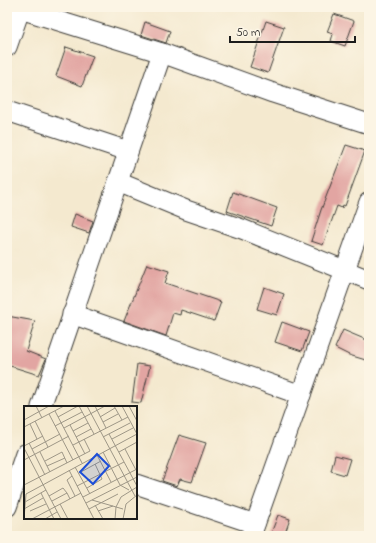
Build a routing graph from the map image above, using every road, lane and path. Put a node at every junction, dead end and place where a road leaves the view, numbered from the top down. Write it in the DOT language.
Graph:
graph roads {
  1 [pos="21,8"];
  2 [pos="7,47"];
  3 [pos="162,53"];
  4 [pos="7,111"];
  5 [pos="369,124"];
  6 [pos="128,151"];
  7 [pos="118,182"];
  8 [pos="369,202"];
  9 [pos="345,271"];
  10 [pos="369,280"];
  11 [pos="72,314"];
  12 [pos="301,394"];
  13 [pos="41,406"];
  14 [pos="24,457"];
  15 [pos="137,484"];
  16 [pos="7,507"];
  17 [pos="253,530"];
  1 -- 2 [label="street"];
  1 -- 3 [label="street"];
  3 -- 5 [label="street"];
  3 -- 6 [label="street"];
  4 -- 6 [label="street"];
  6 -- 7 [label="street"];
  7 -- 9 [label="street"];
  7 -- 11 [label="street"];
  8 -- 9 [label="street"];
  9 -- 10 [label="street"];
  9 -- 12 [label="street"];
  11 -- 12 [label="street"];
  11 -- 13 [label="street"];
  12 -- 17 [label="street"];
  14 -- 16 [label="street"];
  15 -- 17 [label="street"];
}
